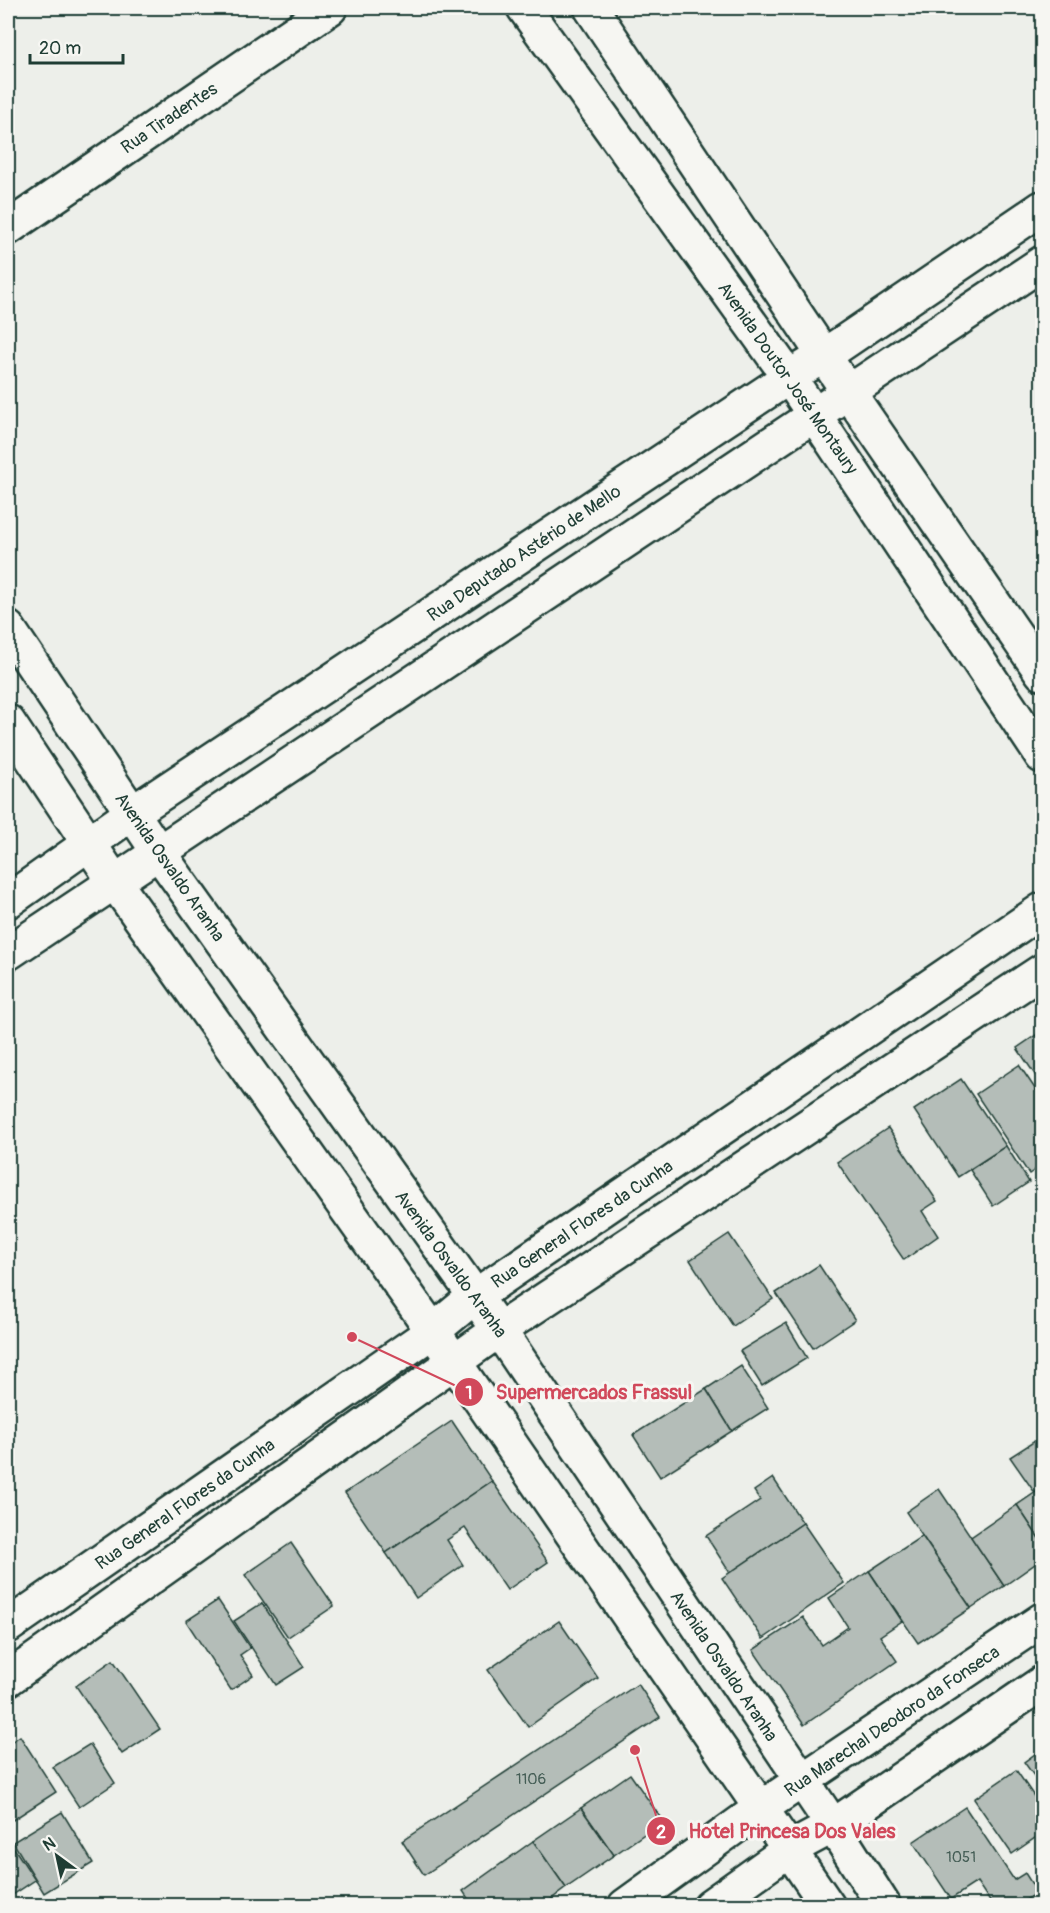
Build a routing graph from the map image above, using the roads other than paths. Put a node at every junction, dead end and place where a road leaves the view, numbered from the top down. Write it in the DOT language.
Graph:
graph roads {
  1 [pos="330,8"];
  2 [pos="524,8"];
  3 [pos="591,8"];
  4 [pos="1042,208"];
  5 [pos="8,228"];
  6 [pos="1042,263"];
  7 [pos="825,355"];
  8 [pos="789,376"];
  9 [pos="849,393"];
  10 [pos="816,416"];
  11 [pos="8,628"];
  12 [pos="370,655"];
  13 [pos="1042,673"];
  14 [pos="397,694"];
  15 [pos="8,722"];
  16 [pos="1042,756"];
  17 [pos="132,813"];
  18 [pos="91,844"];
  19 [pos="159,853"];
  20 [pos="114,881"];
  21 [pos="8,901"];
  22 [pos="1042,910"];
  23 [pos="8,953"];
  24 [pos="1042,971"];
  25 [pos="914,997"];
  26 [pos="942,1037"];
  27 [pos="474,1297"];
  28 [pos="499,1330"];
  29 [pos="433,1331"];
  30 [pos="454,1363"];
  31 [pos="192,1498"];
  32 [pos="215,1532"];
  33 [pos="1042,1620"];
  34 [pos="8,1626"];
  35 [pos="8,1679"];
  36 [pos="1042,1683"];
  37 [pos="802,1782"];
  38 [pos="761,1808"];
  39 [pos="833,1826"];
  40 [pos="790,1850"];
  41 [pos="625,1905"];
  42 [pos="710,1905"];
  43 [pos="828,1905"];
  44 [pos="884,1905"];
  1 -- 5 [label="street, Rua Tiradentes"];
  2 -- 8 [label="street, Avenida Doutor José Montaury"];
  3 -- 7 [label="street"];
  4 -- 7 [label="street, Rua Deputado Astério de Mello"];
  6 -- 9 [label="street"];
  7 -- 8 [label="street, Rua Deputado Astério de Mello"];
  7 -- 9 [label="street"];
  8 -- 10 [label="street, Avenida Doutor José Montaury"];
  8 -- 12 [label="street, Rua Deputado Astério de Mello"];
  9 -- 10 [label="street"];
  9 -- 13 [label="street"];
  10 -- 14 [label="street"];
  10 -- 16 [label="street, Avenida Doutor José Montaury"];
  11 -- 17 [label="street, Avenida Osvaldo Aranha"];
  12 -- 14 [label="street"];
  12 -- 17 [label="street, Rua Deputado Astério de Mello"];
  14 -- 19 [label="street"];
  15 -- 18 [label="street"];
  17 -- 18 [label="street, Rua Deputado Astério de Mello"];
  17 -- 19 [label="street, Avenida Osvaldo Aranha"];
  18 -- 20 [label="street"];
  18 -- 21 [label="street, Rua Deputado Astério de Mello"];
  19 -- 20 [label="street"];
  19 -- 27 [label="street, Avenida Osvaldo Aranha"];
  20 -- 23 [label="street"];
  20 -- 29 [label="street"];
  22 -- 25 [label="street, Rua General Flores da Cunha"];
  24 -- 26 [label="street"];
  25 -- 26 [label="street"];
  25 -- 27 [label="street, Rua General Flores da Cunha"];
  26 -- 28 [label="street"];
  27 -- 28 [label="street, Avenida Osvaldo Aranha"];
  27 -- 29 [label="street, Rua General Flores da Cunha"];
  28 -- 30 [label="street"];
  28 -- 37 [label="street, Avenida Osvaldo Aranha"];
  29 -- 30 [label="street"];
  29 -- 31 [label="street, Rua General Flores da Cunha"];
  30 -- 32 [label="street"];
  30 -- 38 [label="street"];
  31 -- 32 [label="street"];
  31 -- 34 [label="street, Rua General Flores da Cunha"];
  32 -- 35 [label="street"];
  33 -- 37 [label="street, Rua Marechal Deodoro da Fonseca"];
  36 -- 39 [label="street"];
  37 -- 38 [label="street, Rua Marechal Deodoro da Fonseca"];
  37 -- 39 [label="street, Avenida Osvaldo Aranha"];
  38 -- 40 [label="street"];
  38 -- 41 [label="street, Rua Marechal Deodoro da Fonseca"];
  39 -- 40 [label="street"];
  39 -- 44 [label="street, Avenida Osvaldo Aranha"];
  40 -- 42 [label="street"];
  40 -- 43 [label="street"];
}
